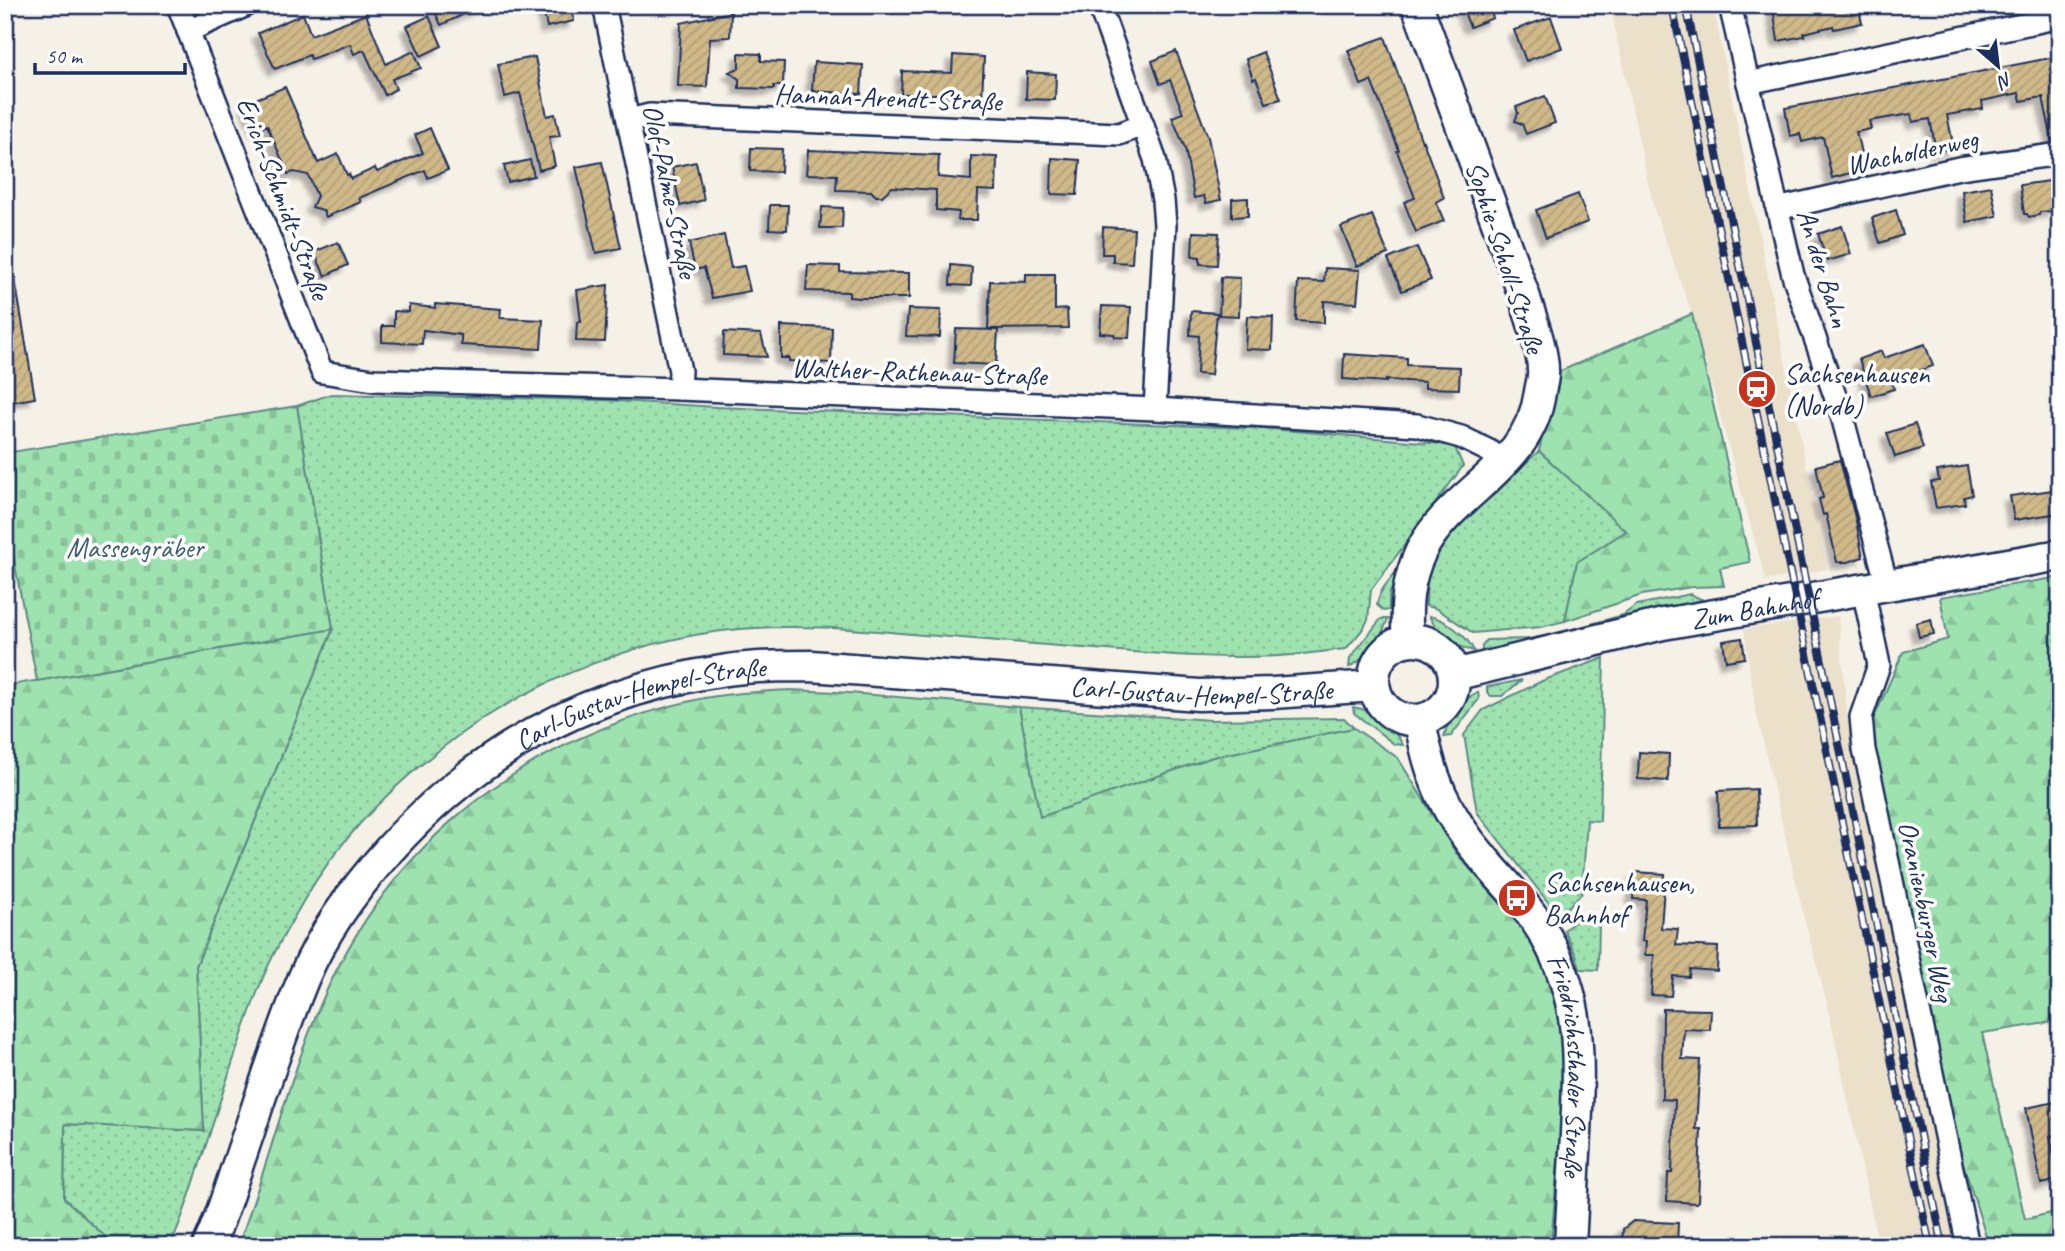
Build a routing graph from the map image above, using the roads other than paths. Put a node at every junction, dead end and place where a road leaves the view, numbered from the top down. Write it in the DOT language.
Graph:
graph roads {
  1 [pos="178,5"];
  2 [pos="247,5"];
  3 [pos="604,5"];
  4 [pos="1099,5"];
  5 [pos="1417,5"];
  6 [pos="1730,5"];
  7 [pos="2060,17"];
  8 [pos="188,30"];
  9 [pos="1748,83"];
  10 [pos="629,120"];
  11 [pos="1143,125"];
  12 [pos="2060,154"];
  13 [pos="1777,209"];
  14 [pos="322,372"];
  15 [pos="679,389"];
  16 [pos="1155,409"];
  17 [pos="1505,462"];
  18 [pos="2060,555"];
  19 [pos="1875,587"];
  20 [pos="1408,639"];
  21 [pos="1454,676"];
  22 [pos="1374,686"];
  23 [pos="1420,720"];
  24 [pos="208,1246"];
  25 [pos="1570,1246"];
  26 [pos="1968,1246"];
  1 -- 8 [label="street, Erich-Schmidt-Straße"];
  2 -- 8 [label="street"];
  3 -- 10 [label="street, Olof-Palme-Straße"];
  4 -- 11 [label="street"];
  5 -- 17 [label="street, Sophie-Scholl-Straße"];
  6 -- 9 [label="street, An der Bahn"];
  7 -- 9 [label="street"];
  8 -- 14 [label="street, Erich-Schmidt-Straße"];
  9 -- 13 [label="street, An der Bahn"];
  10 -- 11 [label="street, Hannah-Arendt-Straße"];
  10 -- 15 [label="street, Olof-Palme-Straße"];
  11 -- 16 [label="street"];
  12 -- 13 [label="street, Wacholderweg"];
  13 -- 19 [label="street, An der Bahn"];
  14 -- 15 [label="street, Walther-Rathenau-Straße"];
  15 -- 16 [label="street, Walther-Rathenau-Straße"];
  16 -- 17 [label="street, Walther-Rathenau-Straße"];
  17 -- 20 [label="street, Sophie-Scholl-Straße"];
  18 -- 19 [label="street, Zum Bahnhof"];
  19 -- 21 [label="street, Zum Bahnhof"];
  19 -- 26 [label="street, Oranienburger Weg"];
  20 -- 21 [label="street"];
  20 -- 22 [label="street"];
  21 -- 23 [label="street"];
  22 -- 23 [label="street"];
  22 -- 24 [label="street, Carl-Gustav-Hempel-Straße"];
  23 -- 25 [label="street, Friedrichsthaler Straße"];
}
